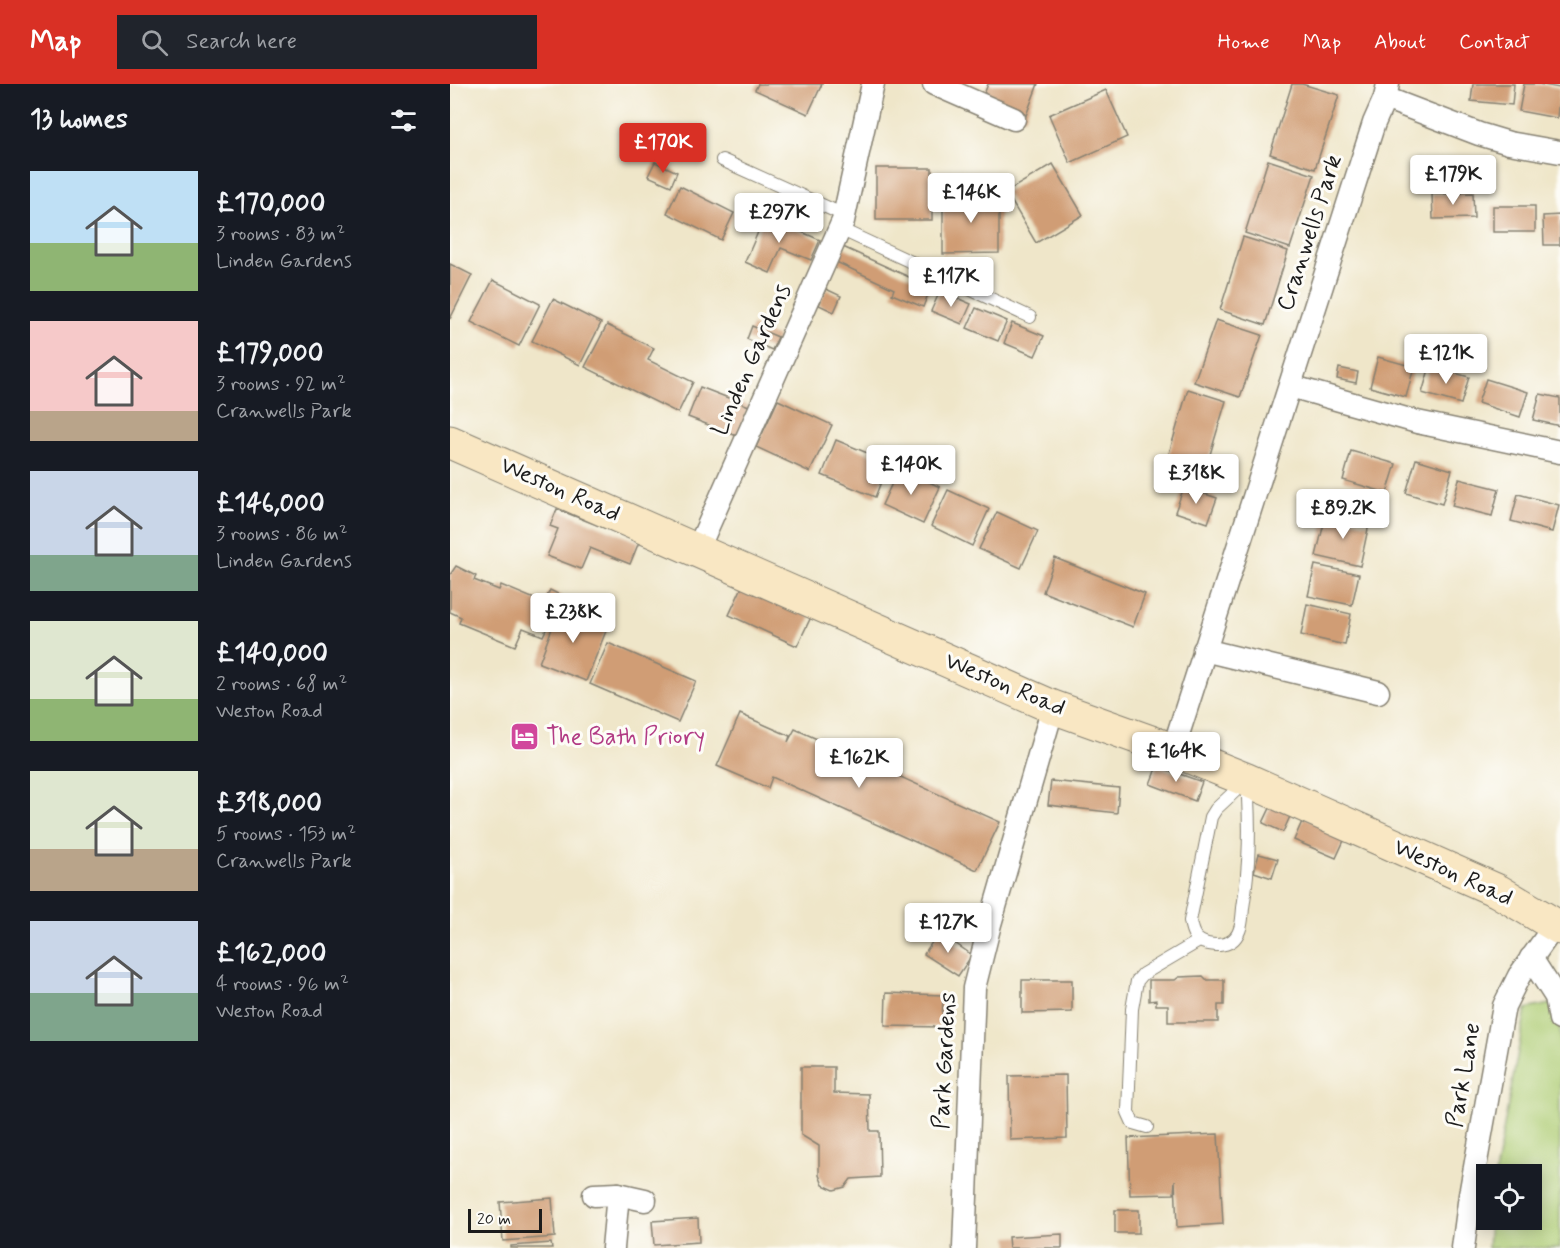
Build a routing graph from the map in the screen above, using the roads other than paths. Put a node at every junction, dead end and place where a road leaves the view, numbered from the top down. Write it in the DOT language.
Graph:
graph roads {
  1 [pos="873,84"];
  2 [pos="934,84"];
  3 [pos="1387,91"];
  4 [pos="1014,119"];
  5 [pos="1560,152"];
  6 [pos="722,160"];
  7 [pos="842,222"];
  8 [pos="1030,317"];
  9 [pos="1290,386"];
  10 [pos="450,442"];
  11 [pos="1560,452"];
  12 [pos="697,551"];
  13 [pos="1204,650"];
  14 [pos="1378,692"];
  15 [pos="1053,707"];
  16 [pos="1173,750"];
  17 [pos="1247,780"];
  18 [pos="1557,927"];
  19 [pos="1199,941"];
  20 [pos="1531,958"];
  21 [pos="1560,1019"];
  22 [pos="1147,1127"];
  23 [pos="618,1194"];
  24 [pos="594,1195"];
  25 [pos="645,1200"];
  26 [pos="613,1248"];
  27 [pos="964,1248"];
  28 [pos="1463,1248"];
  1 -- 7 [label="street, Linden Gardens"];
  2 -- 4 [label="street"];
  3 -- 5 [label="street, Cranwells Park"];
  3 -- 9 [label="street, Cranwells Park"];
  6 -- 7 [label="lane"];
  7 -- 8 [label="lane"];
  7 -- 12 [label="street, Linden Gardens"];
  9 -- 11 [label="street"];
  9 -- 13 [label="street, Cranwells Park"];
  10 -- 12 [label="street, Weston Road"];
  12 -- 15 [label="street, Weston Road"];
  13 -- 14 [label="street"];
  13 -- 16 [label="street, Cranwells Park"];
  15 -- 16 [label="street, Weston Road"];
  15 -- 27 [label="street, Park Gardens"];
  16 -- 17 [label="street, Weston Road"];
  17 -- 18 [label="street, Weston Road"];
  17 -- 19 [label="lane"];
  17 -- 19 [label="lane"];
  18 -- 20 [label="street, Park Lane"];
  19 -- 22 [label="lane"];
  20 -- 21 [label="street"];
  20 -- 28 [label="street, Park Lane"];
  23 -- 24 [label="street"];
  23 -- 25 [label="street"];
  23 -- 26 [label="street"];
}
